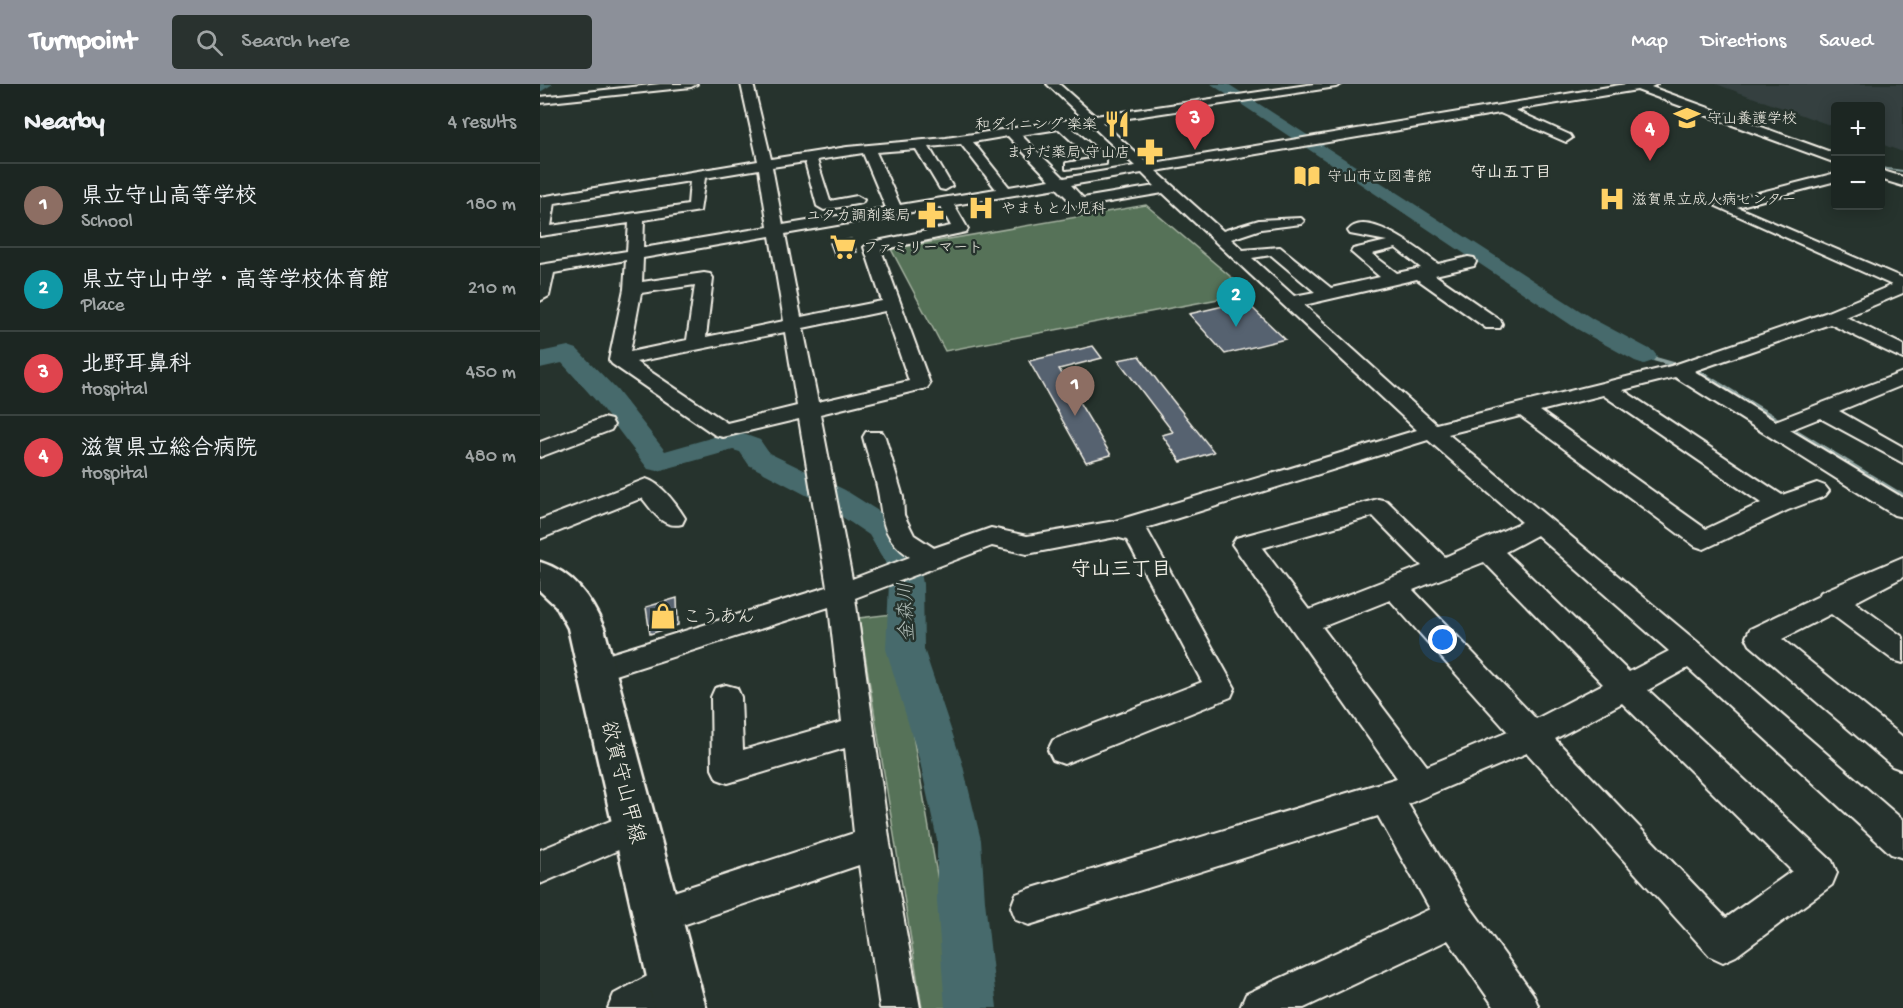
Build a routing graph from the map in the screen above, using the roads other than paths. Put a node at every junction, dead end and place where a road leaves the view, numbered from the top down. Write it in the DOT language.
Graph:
graph roads {
  1 [pos="691,84"];
  2 [pos="747,84"];
  3 [pos="1053,84"];
  4 [pos="1336,84"];
  5 [pos="1640,85"];
  6 [pos="540,100"];
  7 [pos="1504,110"];
  8 [pos="1092,120"];
  9 [pos="1062,125"];
  10 [pos="1012,133"];
  11 [pos="1566,138"];
  12 [pos="964,139"];
  13 [pos="920,144"];
  14 [pos="868,149"];
  15 [pos="810,157"];
  16 [pos="1831,157"];
  17 [pos="765,164"];
  18 [pos="1050,169"];
  19 [pos="1144,169"];
  20 [pos="698,174"];
  21 [pos="1885,175"];
  22 [pos="994,178"];
  23 [pos="1831,178"];
  24 [pos="975,181"];
  25 [pos="1903,182"];
  26 [pos="1062,183"];
  27 [pos="1167,188"];
  28 [pos="925,189"];
  29 [pos="949,191"];
  30 [pos="907,192"];
  31 [pos="1006,193"];
  32 [pos="890,195"];
  33 [pos="544,201"];
  34 [pos="895,211"];
  35 [pos="637,217"];
  36 [pos="1296,221"];
  37 [pos="775,231"];
  38 [pos="1356,231"];
  39 [pos="1221,237"];
  40 [pos="1399,243"];
  41 [pos="635,254"];
  42 [pos="1240,255"];
  43 [pos="1468,262"];
  44 [pos="543,269"];
  45 [pos="1429,272"];
  46 [pos="1395,280"];
  47 [pos="633,289"];
  48 [pos="1900,291"];
  49 [pos="1328,293"];
  50 [pos="540,296"];
  51 [pos="1292,302"];
  52 [pos="890,305"];
  53 [pos="1831,317"];
  54 [pos="793,324"];
  55 [pos="1493,324"];
  56 [pos="696,344"];
  57 [pos="1903,353"];
  58 [pos="619,360"];
  59 [pos="1678,370"];
  60 [pos="1903,378"];
  61 [pos="1606,387"];
  62 [pos="1877,387"];
  63 [pos="1903,401"];
  64 [pos="1820,409"];
  65 [pos="808,410"];
  66 [pos="1526,411"];
  67 [pos="603,425"];
  68 [pos="1773,429"];
  69 [pos="1432,432"];
  70 [pos="874,437"];
  71 [pos="540,450"];
  72 [pos="1903,456"];
  73 [pos="1817,490"];
  74 [pos="1779,504"];
  75 [pos="1903,509"];
  76 [pos="673,518"];
  77 [pos="1540,523"];
  78 [pos="1116,529"];
  79 [pos="540,530"];
  80 [pos="1488,550"];
  81 [pos="931,559"];
  82 [pos="1903,566"];
  83 [pos="1442,569"];
  84 [pos="540,574"];
  85 [pos="1395,588"];
  86 [pos="841,593"];
  87 [pos="1831,599"];
  88 [pos="1304,623"];
  89 [pos="1903,652"];
  90 [pos="1691,653"];
  91 [pos="597,669"];
  92 [pos="1624,686"];
  93 [pos="726,696"];
  94 [pos="859,730"];
  95 [pos="1530,737"];
  96 [pos="1064,750"];
  97 [pos="1903,756"];
  98 [pos="1421,784"];
  99 [pos="1386,798"];
  100 [pos="634,827"];
  101 [pos="1903,842"];
  102 [pos="873,844"];
  103 [pos="540,867"];
  104 [pos="1029,907"];
  105 [pos="659,914"];
  106 [pos="1455,917"];
  107 [pos="677,995"];
  108 [pos="1273,1005"];
  109 [pos="628,1008"];
  110 [pos="900,1008"];
  111 [pos="1519,1008"];
  1 -- 6 [label="street"];
  2 -- 17 [label="street"];
  3 -- 8 [label="street"];
  4 -- 8 [label="street"];
  5 -- 7 [label="street"];
  5 -- 16 [label="street"];
  7 -- 11 [label="street"];
  7 -- 19 [label="street"];
  8 -- 9 [label="street"];
  8 -- 19 [label="street"];
  9 -- 10 [label="street"];
  9 -- 18 [label="street"];
  10 -- 12 [label="street"];
  10 -- 18 [label="street"];
  12 -- 13 [label="street"];
  12 -- 22 [label="street"];
  13 -- 14 [label="street"];
  13 -- 29 [label="street"];
  14 -- 15 [label="street"];
  14 -- 32 [label="street"];
  15 -- 17 [label="street"];
  15 -- 32 [label="street"];
  17 -- 20 [label="street"];
  17 -- 37 [label="street"];
  18 -- 22 [label="street"];
  18 -- 26 [label="street"];
  19 -- 26 [label="street"];
  19 -- 27 [label="street"];
  20 -- 33 [label="street"];
  20 -- 35 [label="street"];
  21 -- 25 [label="street"];
  22 -- 24 [label="street"];
  22 -- 31 [label="street"];
  23 -- 48 [label="street"];
  26 -- 27 [label="street"];
  26 -- 31 [label="street"];
  27 -- 39 [label="street"];
  28 -- 29 [label="street"];
  29 -- 31 [label="street"];
  29 -- 34 [label="street"];
  29 -- 52 [label="street"];
  30 -- 32 [label="street"];
  32 -- 34 [label="street"];
  33 -- 35 [label="street"];
  34 -- 37 [label="street"];
  35 -- 41 [label="street"];
  36 -- 39 [label="street"];
  37 -- 41 [label="street"];
  37 -- 54 [label="street"];
  38 -- 40 [label="street"];
  39 -- 42 [label="street"];
  40 -- 45 [label="street"];
  40 -- 46 [label="street"];
  41 -- 44 [label="street"];
  41 -- 47 [label="street"];
  42 -- 49 [label="street"];
  42 -- 51 [label="street"];
  43 -- 45 [label="street"];
  44 -- 50 [label="street"];
  45 -- 46 [label="street"];
  45 -- 55 [label="street"];
  46 -- 49 [label="street"];
  47 -- 56 [label="street"];
  47 -- 58 [label="street"];
  48 -- 53 [label="street"];
  49 -- 51 [label="street"];
  51 -- 69 [label="street"];
  52 -- 54 [label="street"];
  52 -- 65 [label="street"];
  53 -- 57 [label="street"];
  53 -- 59 [label="street"];
  54 -- 56 [label="street"];
  54 -- 65 [label="street"];
  56 -- 58 [label="street"];
  58 -- 65 [label="street"];
  59 -- 61 [label="street"];
  59 -- 68 [label="street"];
  60 -- 62 [label="street"];
  61 -- 66 [label="street"];
  61 -- 74 [label="street"];
  62 -- 63 [label="street"];
  62 -- 64 [label="street"];
  64 -- 68 [label="street"];
  64 -- 72 [label="street"];
  65 -- 86 [label="street"];
  66 -- 69 [label="street"];
  66 -- 74 [label="street"];
  67 -- 71 [label="street"];
  68 -- 75 [label="street"];
  69 -- 77 [label="street"];
  69 -- 78 [label="street"];
  70 -- 81 [label="street"];
  73 -- 74 [label="street"];
  76 -- 79 [label="street"];
  77 -- 80 [label="street"];
  77 -- 90 [label="street"];
  78 -- 81 [label="street"];
  78 -- 96 [label="street"];
  80 -- 83 [label="street"];
  80 -- 92 [label="street"];
  81 -- 86 [label="street"];
  82 -- 87 [label="street"];
  83 -- 85 [label="street"];
  83 -- 88 [label="street"];
  84 -- 91 [label="main road, 欲賀守山甲線"];
  85 -- 88 [label="street"];
  85 -- 95 [label="street"];
  86 -- 91 [label="street"];
  86 -- 94 [label="street"];
  87 -- 89 [label="street"];
  87 -- 97 [label="street"];
  88 -- 98 [label="street"];
  90 -- 92 [label="street"];
  90 -- 101 [label="street"];
  91 -- 100 [label="main road, 欲賀守山甲線"];
  92 -- 95 [label="street"];
  92 -- 95 [label="street"];
  93 -- 94 [label="street"];
  94 -- 102 [label="street"];
  95 -- 98 [label="street"];
  98 -- 99 [label="street"];
  99 -- 104 [label="street"];
  99 -- 106 [label="street"];
  100 -- 103 [label="street"];
  100 -- 105 [label="main road, 欲賀守山甲線"];
  102 -- 105 [label="street"];
  102 -- 110 [label="street"];
  105 -- 107 [label="main road, 欲賀守山甲線"];
  106 -- 108 [label="street"];
  106 -- 111 [label="street"];
  107 -- 109 [label="street"];
}
